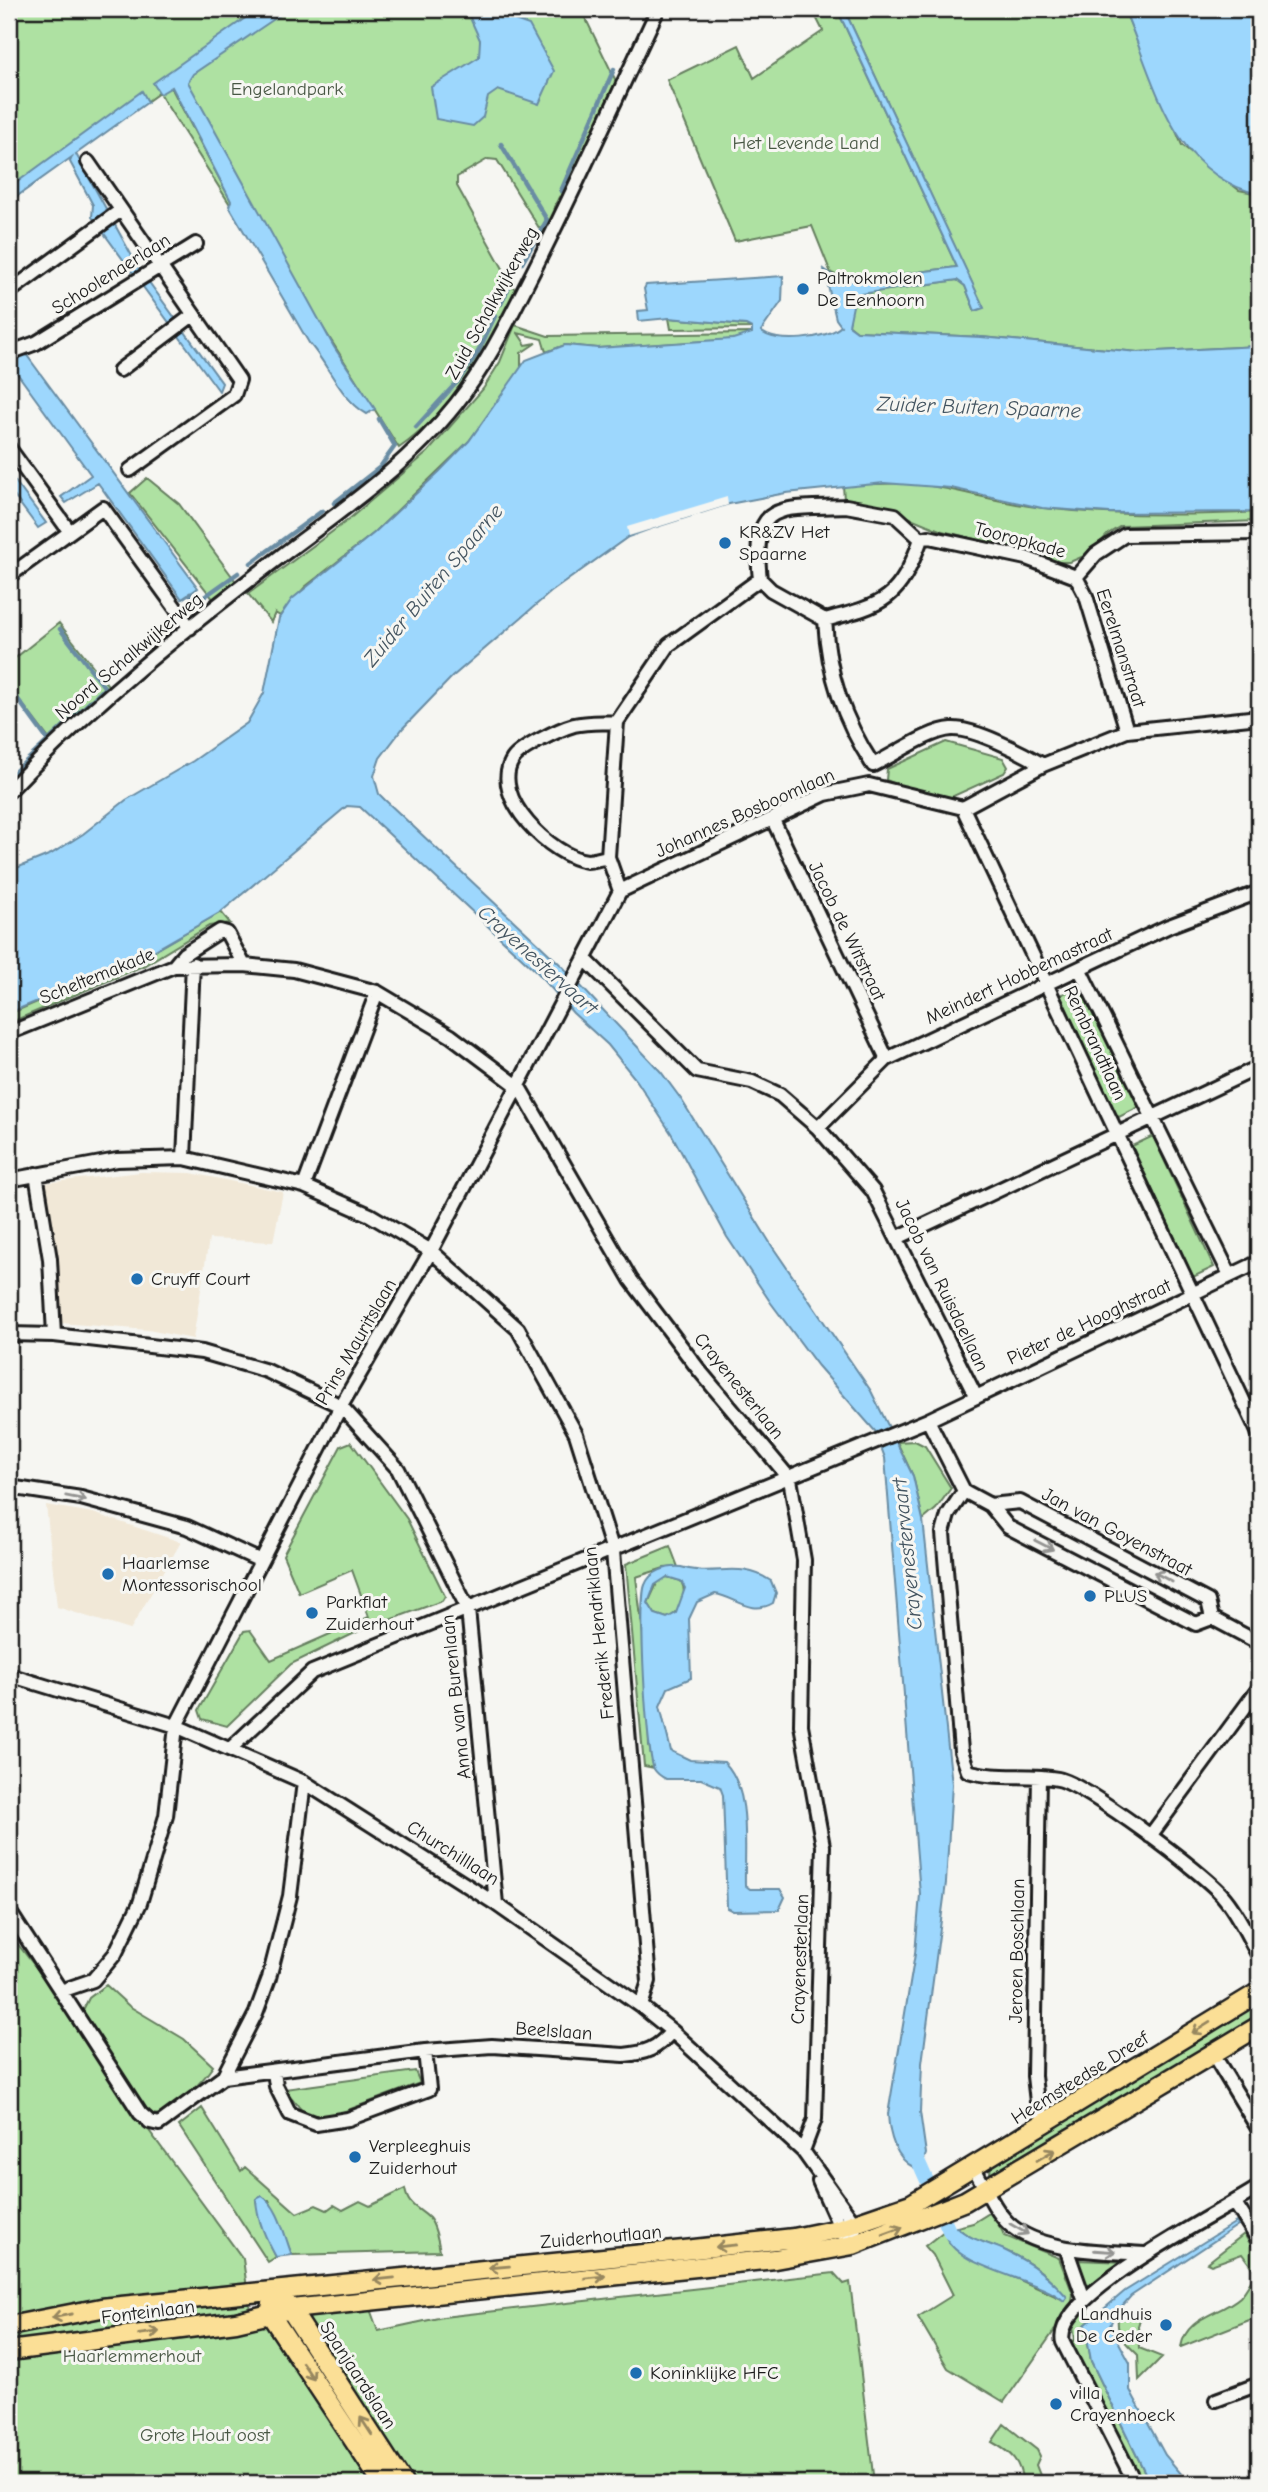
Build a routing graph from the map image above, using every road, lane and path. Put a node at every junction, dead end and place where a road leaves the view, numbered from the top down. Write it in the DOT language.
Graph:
graph roads {
  1 [pos="658,9"];
  2 [pos="88,162"];
  3 [pos="117,213"];
  4 [pos="196,244"];
  5 [pos="156,269"];
  6 [pos="9,292"];
  7 [pos="190,318"];
  8 [pos="9,354"];
  9 [pos="120,370"];
  10 [pos="9,448"];
  11 [pos="130,470"];
  12 [pos="70,532"];
  13 [pos="1259,533"];
  14 [pos="921,539"];
  15 [pos="280,556"];
  16 [pos="9,576"];
  17 [pos="1076,577"];
  18 [pos="760,579"];
  19 [pos="825,620"];
  20 [pos="190,628"];
  21 [pos="1259,716"];
  22 [pos="617,722"];
  23 [pos="1127,731"];
  24 [pos="873,765"];
  25 [pos="1043,765"];
  26 [pos="869,785"];
  27 [pos="9,791"];
  28 [pos="963,808"];
  29 [pos="772,820"];
  30 [pos="608,857"];
  31 [pos="620,891"];
  32 [pos="1259,892"];
  33 [pos="585,959"];
  34 [pos="193,964"];
  35 [pos="244,965"];
  36 [pos="174,966"];
  37 [pos="1080,970"];
  38 [pos="1046,982"];
  39 [pos="377,992"];
  40 [pos="9,1033"];
  41 [pos="887,1059"];
  42 [pos="1259,1067"];
  43 [pos="519,1087"];
  44 [pos="1152,1115"];
  45 [pos="818,1128"];
  46 [pos="1115,1132"];
  47 [pos="184,1158"];
  48 [pos="36,1174"];
  49 [pos="9,1180"];
  50 [pos="304,1186"];
  51 [pos="899,1237"];
  52 [pos="430,1251"];
  53 [pos="1259,1262"];
  54 [pos="1230,1275"];
  55 [pos="1192,1294"];
  56 [pos="9,1334"];
  57 [pos="54,1335"];
  58 [pos="976,1397"];
  59 [pos="341,1406"];
  60 [pos="928,1420"];
  61 [pos="1259,1434"];
  62 [pos="790,1479"];
  63 [pos="9,1487"];
  64 [pos="964,1491"];
  65 [pos="990,1505"];
  66 [pos="613,1550"];
  67 [pos="261,1561"];
  68 [pos="468,1609"];
  69 [pos="1216,1620"];
  70 [pos="1259,1643"];
  71 [pos="9,1675"];
  72 [pos="1259,1688"];
  73 [pos="176,1726"];
  74 [pos="230,1749"];
  75 [pos="1039,1777"];
  76 [pos="304,1782"];
  77 [pos="1150,1836"];
  78 [pos="496,1903"];
  79 [pos="9,1911"];
  80 [pos="1259,1956"];
  81 [pos="61,1991"];
  82 [pos="1259,1992"];
  83 [pos="641,2006"];
  84 [pos="1259,2026"];
  85 [pos="672,2031"];
  86 [pos="425,2051"];
  87 [pos="1213,2054"];
  88 [pos="274,2071"];
  89 [pos="223,2077"];
  90 [pos="1046,2124"];
  91 [pos="1259,2130"];
  92 [pos="803,2151"];
  93 [pos="974,2168"];
  94 [pos="1259,2187"];
  95 [pos="988,2190"];
  96 [pos="929,2194"];
  97 [pos="1235,2203"];
  98 [pos="846,2227"];
  99 [pos="1259,2241"];
  100 [pos="853,2245"];
  101 [pos="1066,2248"];
  102 [pos="1144,2254"];
  103 [pos="276,2290"];
  104 [pos="1084,2299"];
  105 [pos="291,2309"];
  106 [pos="270,2314"];
  107 [pos="9,2326"];
  108 [pos="9,2351"];
  109 [pos="1259,2384"];
  110 [pos="1216,2400"];
  111 [pos="382,2483"];
  112 [pos="403,2483"];
  113 [pos="1135,2483"];
  1 -- 15 [label="street, Zuid Schalkwijkerweg"];
  2 -- 3 [label="street"];
  3 -- 5 [label="street"];
  3 -- 6 [label="street"];
  4 -- 5 [label="street, Schoolenaerlaan"];
  5 -- 7 [label="street"];
  5 -- 8 [label="street, Schoolenaerlaan"];
  7 -- 9 [label="street"];
  7 -- 11 [label="street"];
  10 -- 12 [label="street"];
  12 -- 16 [label="street"];
  12 -- 20 [label="street"];
  13 -- 17 [label="street, Tooropkade"];
  14 -- 17 [label="street, Tooropkade"];
  14 -- 18 [label="street"];
  14 -- 19 [label="street"];
  15 -- 20 [label="street, Noord Schalkwijkerweg"];
  17 -- 23 [label="street, Eerelmanstraat"];
  18 -- 19 [label="street"];
  18 -- 22 [label="street"];
  19 -- 24 [label="street"];
  20 -- 27 [label="street, Noord Schalkwijkerweg"];
  21 -- 23 [label="street"];
  22 -- 30 [label="street"];
  22 -- 30 [label="street"];
  23 -- 25 [label="street"];
  24 -- 25 [label="street"];
  24 -- 26 [label="street"];
  25 -- 28 [label="street"];
  26 -- 28 [label="street"];
  26 -- 29 [label="street, Johannes Bosboomlaan"];
  28 -- 38 [label="street, Rembrandtlaan"];
  29 -- 31 [label="street, Johannes Bosboomlaan"];
  29 -- 41 [label="street, Jacob de Witstraat"];
  30 -- 31 [label="street"];
  31 -- 33 [label="street, Prins Mauritslaan"];
  32 -- 37 [label="street, Meindert Hobbemastraat"];
  33 -- 43 [label="street, Prins Mauritslaan"];
  33 -- 45 [label="street, Jacob van Ruisdaellaan"];
  34 -- 35 [label="street, Scheltemakade"];
  34 -- 36 [label="street, Scheltemakade"];
  34 -- 47 [label="street"];
  35 -- 36 [label="street"];
  35 -- 39 [label="street, Crayenesterlaan"];
  36 -- 40 [label="street, Scheltemakade"];
  37 -- 38 [label="street, Meindert Hobbemastraat"];
  37 -- 44 [label="street, Rembrandtlaan"];
  38 -- 41 [label="street, Meindert Hobbemastraat"];
  38 -- 46 [label="street, Rembrandtlaan"];
  39 -- 43 [label="street, Crayenesterlaan"];
  39 -- 50 [label="street"];
  41 -- 45 [label="street, Meindert Hobbemastraat"];
  42 -- 44 [label="street"];
  43 -- 52 [label="street, Prins Mauritslaan"];
  43 -- 62 [label="street, Crayenesterlaan"];
  44 -- 46 [label="street"];
  44 -- 54 [label="street, Rembrandtlaan"];
  45 -- 51 [label="street, Jacob van Ruisdaellaan"];
  46 -- 51 [label="street"];
  46 -- 55 [label="street, Rembrandtlaan"];
  47 -- 48 [label="street, Frederik Hendriklaan"];
  47 -- 50 [label="street, Frederik Hendriklaan"];
  48 -- 49 [label="street, Frederik Hendriklaan"];
  48 -- 57 [label="street"];
  50 -- 52 [label="street, Frederik Hendriklaan"];
  51 -- 58 [label="street, Jacob van Ruisdaellaan"];
  52 -- 59 [label="street, Prins Mauritslaan"];
  52 -- 66 [label="street, Frederik Hendriklaan"];
  53 -- 54 [label="street, Pieter de Hooghstraat"];
  54 -- 55 [label="street, Pieter de Hooghstraat"];
  55 -- 58 [label="street, Pieter de Hooghstraat"];
  55 -- 61 [label="street, Rembrandtlaan"];
  56 -- 57 [label="street, Anna van Burenlaan"];
  57 -- 59 [label="street, Anna van Burenlaan"];
  58 -- 60 [label="street, Pieter de Hooghstraat"];
  59 -- 67 [label="street, Prins Mauritslaan"];
  59 -- 68 [label="street, Anna van Burenlaan"];
  60 -- 62 [label="street, Pieter de Hooghstraat"];
  60 -- 64 [label="street"];
  62 -- 66 [label="street, Pieter de Hooghstraat"];
  62 -- 92 [label="street, Crayenesterlaan"];
  63 -- 67 [label="street, one-way"];
  64 -- 65 [label="street, Jan van Goyenstraat"];
  64 -- 75 [label="street"];
  65 -- 69 [label="street, Jan van Goyenstraat, one-way"];
  69 -- 65 [label="street, Jan van Goyenstraat, one-way"];
  66 -- 68 [label="street, Pieter de Hooghstraat"];
  66 -- 83 [label="street, Frederik Hendriklaan"];
  67 -- 73 [label="street, Prins Mauritslaan"];
  68 -- 74 [label="street, Pieter de Hooghstraat"];
  68 -- 78 [label="street, Anna van Burenlaan"];
  69 -- 70 [label="street"];
  71 -- 73 [label="street, Churchilllaan"];
  72 -- 77 [label="street"];
  73 -- 74 [label="street, Churchilllaan"];
  73 -- 81 [label="street"];
  74 -- 76 [label="street, Churchilllaan"];
  75 -- 77 [label="street"];
  75 -- 90 [label="street, Jeroen Boschlaan"];
  76 -- 78 [label="street, Churchilllaan"];
  76 -- 89 [label="street"];
  77 -- 80 [label="street"];
  78 -- 83 [label="street, Churchilllaan"];
  79 -- 81 [label="street"];
  81 -- 89 [label="street"];
  82 -- 90 [label="main road, Heemsteedse Dreef, one-way"];
  83 -- 85 [label="street, Churchilllaan"];
  84 -- 87 [label="main road"];
  85 -- 86 [label="street, Beelslaan"];
  85 -- 92 [label="street, Churchilllaan"];
  86 -- 88 [label="street, Beelslaan"];
  86 -- 88 [label="street"];
  87 -- 91 [label="street"];
  95 -- 87 [label="main road, one-way"];
  88 -- 89 [label="street, Beelslaan"];
  90 -- 93 [label="main road, Heemsteedse Dreef"];
  92 -- 98 [label="street, Churchilllaan"];
  93 -- 95 [label="street"];
  93 -- 96 [label="main road, Heemsteedse Dreef"];
  94 -- 97 [label="street"];
  100 -- 95 [label="main road, Zuiderhoutlaan, one-way"];
  95 -- 101 [label="street, one-way"];
  96 -- 98 [label="main road, Zuiderhoutlaan"];
  97 -- 99 [label="street"];
  97 -- 102 [label="street"];
  98 -- 100 [label="street, Churchilllaan"];
  98 -- 103 [label="main road, Zuiderhoutlaan, one-way"];
  105 -- 100 [label="main road, Zuiderhoutlaan, one-way"];
  101 -- 102 [label="street, one-way"];
  101 -- 104 [label="street"];
  102 -- 104 [label="street"];
  103 -- 105 [label="main road, Spanjaardslaan"];
  103 -- 106 [label="main road"];
  103 -- 107 [label="main road, Fonteinlaan, one-way"];
  104 -- 113 [label="street"];
  105 -- 106 [label="main road, Fonteinlaan"];
  112 -- 105 [label="main road, Spanjaardslaan, one-way"];
  108 -- 106 [label="main road, Fonteinlaan, one-way"];
  106 -- 111 [label="main road, Spanjaardslaan, one-way"];
  109 -- 110 [label="street"];
}
